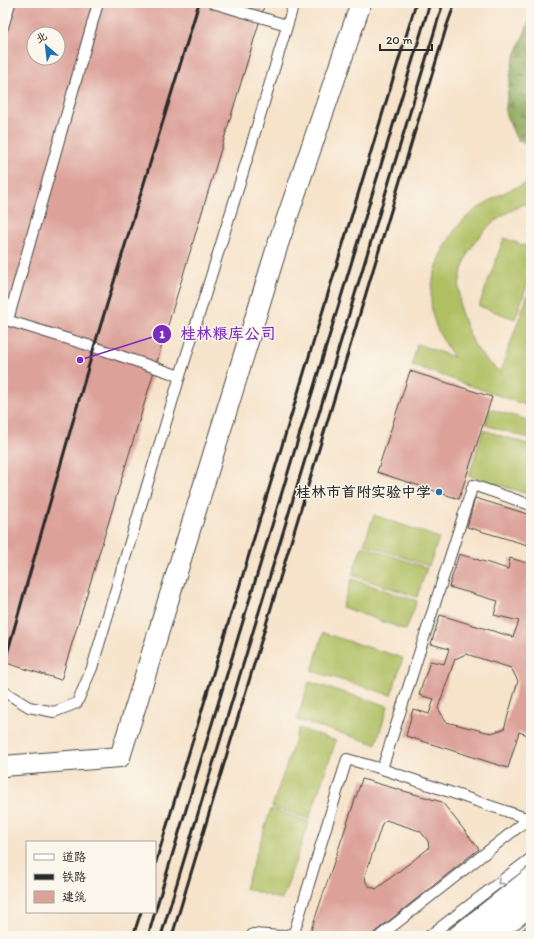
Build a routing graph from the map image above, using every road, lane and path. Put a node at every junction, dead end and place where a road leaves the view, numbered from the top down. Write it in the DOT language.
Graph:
graph roads {
  1 [pos="10,3"];
  2 [pos="98,3"];
  3 [pos="213,3"];
  4 [pos="294,3"];
  5 [pos="361,3"];
  6 [pos="287,25"];
  7 [pos="3,27"];
  8 [pos="6,320"];
  9 [pos="180,376"];
  10 [pos="531,505"];
  11 [pos="3,691"];
  12 [pos="3,766"];
  13 [pos="382,769"];
  14 [pos="530,816"];
  15 [pos="531,858"];
  16 [pos="531,879"];
  17 [pos="531,904"];
  18 [pos="531,930"];
  19 [pos="294,935"];
  20 [pos="251,936"];
  21 [pos="380,936"];
  22 [pos="429,936"];
  23 [pos="459,936"];
  24 [pos="488,936"];
  25 [pos="524,936"];
  1 -- 7 [label="lane"];
  2 -- 8 [label="lane"];
  3 -- 6 [label="lane"];
  4 -- 6 [label="lane"];
  5 -- 12 [label="street"];
  6 -- 9 [label="lane"];
  8 -- 9 [label="lane"];
  9 -- 11 [label="lane"];
  10 -- 13 [label="lane"];
  13 -- 14 [label="lane"];
  13 -- 19 [label="lane"];
  14 -- 21 [label="lane"];
  15 -- 22 [label="lane, one-way"];
  16 -- 23 [label="main road"];
  17 -- 24 [label="main road"];
  18 -- 25 [label="lane"];
  19 -- 20 [label="lane"];
}
